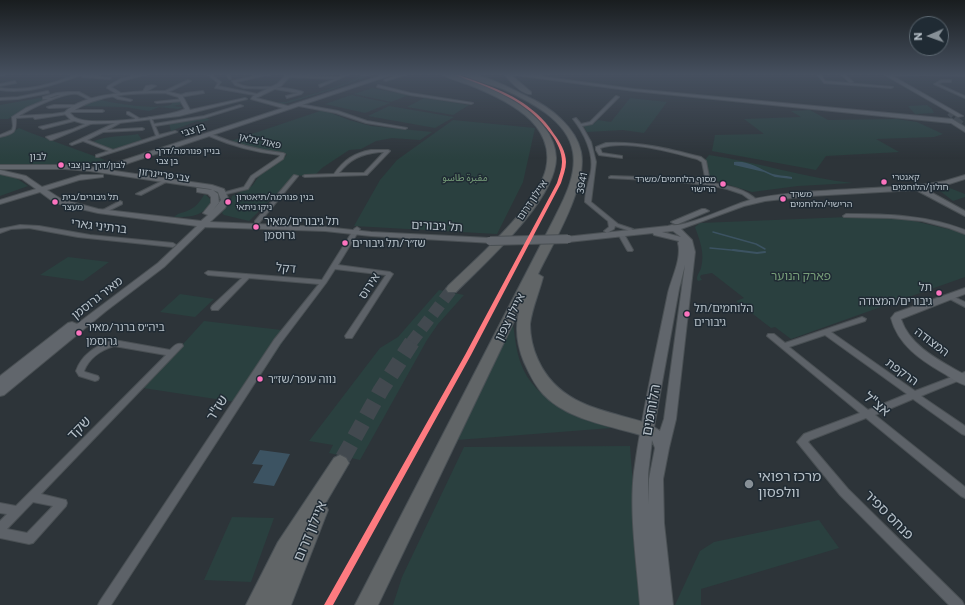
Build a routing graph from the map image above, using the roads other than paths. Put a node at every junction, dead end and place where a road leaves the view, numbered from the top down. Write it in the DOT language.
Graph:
graph roads {
  1 [pos="45,102"];
  2 [pos="86,102"];
  3 [pos="185,102"];
  4 [pos="231,102"];
  5 [pos="270,102"];
  6 [pos="302,102"];
  7 [pos="309,102"];
  8 [pos="466,102"];
  9 [pos="503,102"];
  10 [pos="531,102"];
  11 [pos="542,102"];
  12 [pos="612,102"];
  13 [pos="759,102"];
  14 [pos="789,102"];
  15 [pos="925,102"];
  16 [pos="926,102"];
  17 [pos="936,102"];
  18 [pos="471,103"];
  19 [pos="300,105"];
  20 [pos="241,106"];
  21 [pos="206,108"];
  22 [pos="285,108"];
  23 [pos="188,109"];
  24 [pos="68,110"];
  25 [pos="102,111"];
  26 [pos="940,112"];
  27 [pos="128,113"];
  28 [pos="183,113"];
  29 [pos="963,116"];
  30 [pos="13,118"];
  31 [pos="150,118"];
  32 [pos="575,119"];
  33 [pos="73,120"];
  34 [pos="135,120"];
  35 [pos="951,121"];
  36 [pos="119,122"];
  37 [pos="61,123"];
  38 [pos="91,123"];
  39 [pos="154,125"];
  40 [pos="580,125"];
  41 [pos="965,126"];
  42 [pos="405,128"];
  43 [pos="142,129"];
  44 [pos="73,130"];
  45 [pos="104,131"];
  46 [pos="175,132"];
  47 [pos="210,135"];
  48 [pos="0,136"];
  49 [pos="158,137"];
  50 [pos="84,140"];
  51 [pos="72,144"];
  52 [pos="113,151"];
  53 [pos="98,156"];
  54 [pos="578,156"];
  55 [pos="620,157"];
  56 [pos="125,162"];
  57 [pos="0,167"];
  58 [pos="90,169"];
  59 [pos="100,170"];
  60 [pos="965,170"];
  61 [pos="0,172"];
  62 [pos="120,173"];
  63 [pos="336,175"];
  64 [pos="296,176"];
  65 [pos="305,176"];
  66 [pos="611,177"];
  67 [pos="965,177"];
  68 [pos="76,178"];
  69 [pos="166,181"];
  70 [pos="711,183"];
  71 [pos="158,185"];
  72 [pos="920,185"];
  73 [pos="936,186"];
  74 [pos="38,188"];
  75 [pos="902,188"];
  76 [pos="139,194"];
  77 [pos="224,194"];
  78 [pos="934,195"];
  79 [pos="50,197"];
  80 [pos="751,198"];
  81 [pos="2,200"];
  82 [pos="120,203"];
  83 [pos="217,210"];
  84 [pos="965,211"];
  85 [pos="104,212"];
  86 [pos="965,214"];
  87 [pos="846,216"];
  88 [pos="611,221"];
  89 [pos="202,222"];
  90 [pos="254,222"];
  91 [pos="692,224"];
  92 [pos="630,230"];
  93 [pos="672,230"];
  94 [pos="0,231"];
  95 [pos="356,231"];
  96 [pos="607,232"];
  97 [pos="642,232"];
  98 [pos="965,232"];
  99 [pos="621,234"];
  100 [pos="550,237"];
  101 [pos="569,238"];
  102 [pos="173,245"];
  103 [pos="691,248"];
  104 [pos="630,250"];
  105 [pos="335,267"];
  106 [pos="208,273"];
  107 [pos="247,276"];
  108 [pos="324,282"];
  109 [pos="452,289"];
  110 [pos="965,291"];
  111 [pos="950,297"];
  112 [pos="965,305"];
  113 [pos="215,308"];
  114 [pos="862,319"];
  115 [pos="826,332"];
  116 [pos="349,336"];
  117 [pos="771,336"];
  118 [pos="784,346"];
  119 [pos="95,378"];
  120 [pos="963,378"];
  121 [pos="0,382"];
  122 [pos="0,392"];
  123 [pos="914,394"];
  124 [pos="868,415"];
  125 [pos="647,430"];
  126 [pos="965,431"];
  127 [pos="662,448"];
  128 [pos="965,494"];
  129 [pos="32,497"];
  130 [pos="0,508"];
  131 [pos="18,511"];
  132 [pos="1,527"];
  133 [pos="104,605"];
  134 [pos="257,605"];
  135 [pos="280,605"];
  136 [pos="366,605"];
  137 [pos="648,605"];
  138 [pos="664,605"];
  139 [pos="958,605"];
  1 -- 30 [label="street"];
  2 -- 24 [label="main road"];
  3 -- 23 [label="main road"];
  4 -- 21 [label="main road"];
  5 -- 22 [label="main road"];
  6 -- 22 [label="main road, בן צבי"];
  7 -- 19 [label="main road, בן צבי"];
  8 -- 18 [label="street"];
  9 -- 109 [label="highway, איילון דרום"];
  10 -- 54 [label="highway, איילון צפון"];
  11 -- 54 [label="highway"];
  12 -- 40 [label="street"];
  13 -- 35 [label="main road"];
  14 -- 26 [label="main road"];
  15 -- 26 [label="main road"];
  16 -- 26 [label="main road"];
  17 -- 29 [label="main road"];
  19 -- 22 [label="main road, בן צבי"];
  19 -- 42 [label="street"];
  20 -- 39 [label="street"];
  21 -- 23 [label="main road"];
  21 -- 28 [label="main road"];
  22 -- 47 [label="main road, בן צבי"];
  22 -- 58 [label="main road, בן צבי"];
  23 -- 28 [label="main road"];
  24 -- 25 [label="street"];
  24 -- 30 [label="street"];
  24 -- 33 [label="main road"];
  26 -- 29 [label="main road"];
  26 -- 35 [label="main road"];
  27 -- 34 [label="street"];
  28 -- 31 [label="main road"];
  30 -- 48 [label="street"];
  31 -- 34 [label="main road"];
  31 -- 39 [label="street"];
  32 -- 40 [label="street, 3941"];
  33 -- 37 [label="street"];
  33 -- 38 [label="main road"];
  34 -- 36 [label="main road"];
  35 -- 41 [label="main road"];
  36 -- 38 [label="main road"];
  36 -- 45 [label="street"];
  38 -- 44 [label="street"];
  39 -- 49 [label="street"];
  40 -- 88 [label="street, 3941"];
  43 -- 45 [label="street"];
  44 -- 44 [label="street"];
  45 -- 50 [label="street"];
  46 -- 49 [label="street"];
  47 -- 56 [label="main road, בן צבי"];
  47 -- 77 [label="street, פאול צלאן"];
  49 -- 52 [label="street"];
  50 -- 51 [label="street"];
  50 -- 52 [label="street"];
  52 -- 53 [label="street"];
  54 -- 100 [label="highway, איילון צפון"];
  55 -- 70 [label="street"];
  56 -- 59 [label="main road, בן צבי"];
  56 -- 62 [label="main road"];
  57 -- 58 [label="main road, לבון"];
  58 -- 59 [label="main road, לבון"];
  58 -- 74 [label="main road, בן צבי"];
  59 -- 62 [label="main road, צבי פרייגרזון"];
  59 -- 68 [label="main road, בן צבי"];
  60 -- 72 [label="main road"];
  61 -- 74 [label="main road, לבון"];
  62 -- 69 [label="main road, צבי פרייגרזון"];
  63 -- 63 [label="street"];
  63 -- 65 [label="street"];
  64 -- 90 [label="street"];
  66 -- 70 [label="street"];
  67 -- 73 [label="main road"];
  68 -- 71 [label="main road, צבי פרייגרזון"];
  68 -- 74 [label="main road, בן צבי"];
  69 -- 71 [label="street"];
  69 -- 77 [label="main road, צבי פרייגרזון"];
  70 -- 80 [label="street"];
  71 -- 76 [label="street"];
  71 -- 89 [label="main road, צבי פרייגרזון"];
  72 -- 73 [label="main road"];
  72 -- 75 [label="main road"];
  72 -- 78 [label="main road"];
  72 -- 80 [label="main road"];
  73 -- 78 [label="main road"];
  74 -- 79 [label="main road, תל גיבורים"];
  74 -- 81 [label="main road, בן צבי"];
  75 -- 78 [label="main road"];
  75 -- 80 [label="main road"];
  77 -- 83 [label="main road"];
  78 -- 84 [label="main road"];
  78 -- 86 [label="main road"];
  79 -- 81 [label="main road"];
  79 -- 85 [label="main road, תל גיבורים"];
  80 -- 91 [label="main road"];
  80 -- 93 [label="main road"];
  82 -- 85 [label="street"];
  83 -- 89 [label="main road"];
  83 -- 90 [label="main road"];
  85 -- 89 [label="main road, תל גיבורים"];
  87 -- 98 [label="street"];
  88 -- 92 [label="street, 3941"];
  88 -- 96 [label="street"];
  89 -- 90 [label="main road, תל גיבורים"];
  89 -- 95 [label="main road, תל גיבורים"];
  89 -- 102 [label="main road, מאיר גרוסמן"];
  89 -- 122 [label="main road, מאיר גרוסמן"];
  90 -- 95 [label="main road, תל גיבורים"];
  91 -- 93 [label="main road"];
  91 -- 103 [label="main road, הלוחמים"];
  92 -- 93 [label="main road, תל גיבורים"];
  92 -- 96 [label="main road, תל גיבורים"];
  93 -- 97 [label="main road, תל גיבורים"];
  93 -- 97 [label="main road"];
  93 -- 103 [label="main road"];
  93 -- 125 [label="main road, הלוחמים"];
  94 -- 102 [label="street, ברתיני גארי"];
  95 -- 101 [label="main road, תל גיבורים, bridge"];
  95 -- 105 [label="street, שז\"ר"];
  96 -- 101 [label="main road, תל גיבורים"];
  97 -- 99 [label="main road, תל גיבורים"];
  99 -- 101 [label="main road, תל גיבורים"];
  99 -- 104 [label="street"];
  100 -- 125 [label="highway"];
  100 -- 136 [label="highway, איילון צפון"];
  102 -- 121 [label="main road, מאיר גרוסמן"];
  103 -- 127 [label="main road, הלוחמים"];
  105 -- 108 [label="street, שז\"ר"];
  105 -- 116 [label="street, אירוס"];
  106 -- 107 [label="street, דקל"];
  107 -- 108 [label="street, דקל"];
  107 -- 113 [label="street"];
  108 -- 133 [label="street, שז\"ר"];
  110 -- 111 [label="main road, המצודה"];
  111 -- 112 [label="street"];
  111 -- 120 [label="main road, המצודה"];
  114 -- 115 [label="street"];
  115 -- 118 [label="street"];
  115 -- 123 [label="street, הרקפת"];
  117 -- 118 [label="street, אצ\"ל"];
  118 -- 124 [label="street, אצ\"ל"];
  119 -- 129 [label="street, שקד"];
  120 -- 123 [label="street"];
  123 -- 124 [label="street"];
  123 -- 126 [label="street, הרקפת"];
  124 -- 128 [label="street, אצ\"ל"];
  124 -- 139 [label="street, פנחס ספיר"];
  125 -- 127 [label="main road"];
  125 -- 137 [label="main road, הלוחמים"];
  127 -- 138 [label="main road, הלוחמים"];
  129 -- 131 [label="street, שקד"];
  129 -- 132 [label="street"];
  130 -- 131 [label="street"];
  131 -- 132 [label="street, שקד"];
  134 -- 135 [label="highway, איילון דרום"];
}
